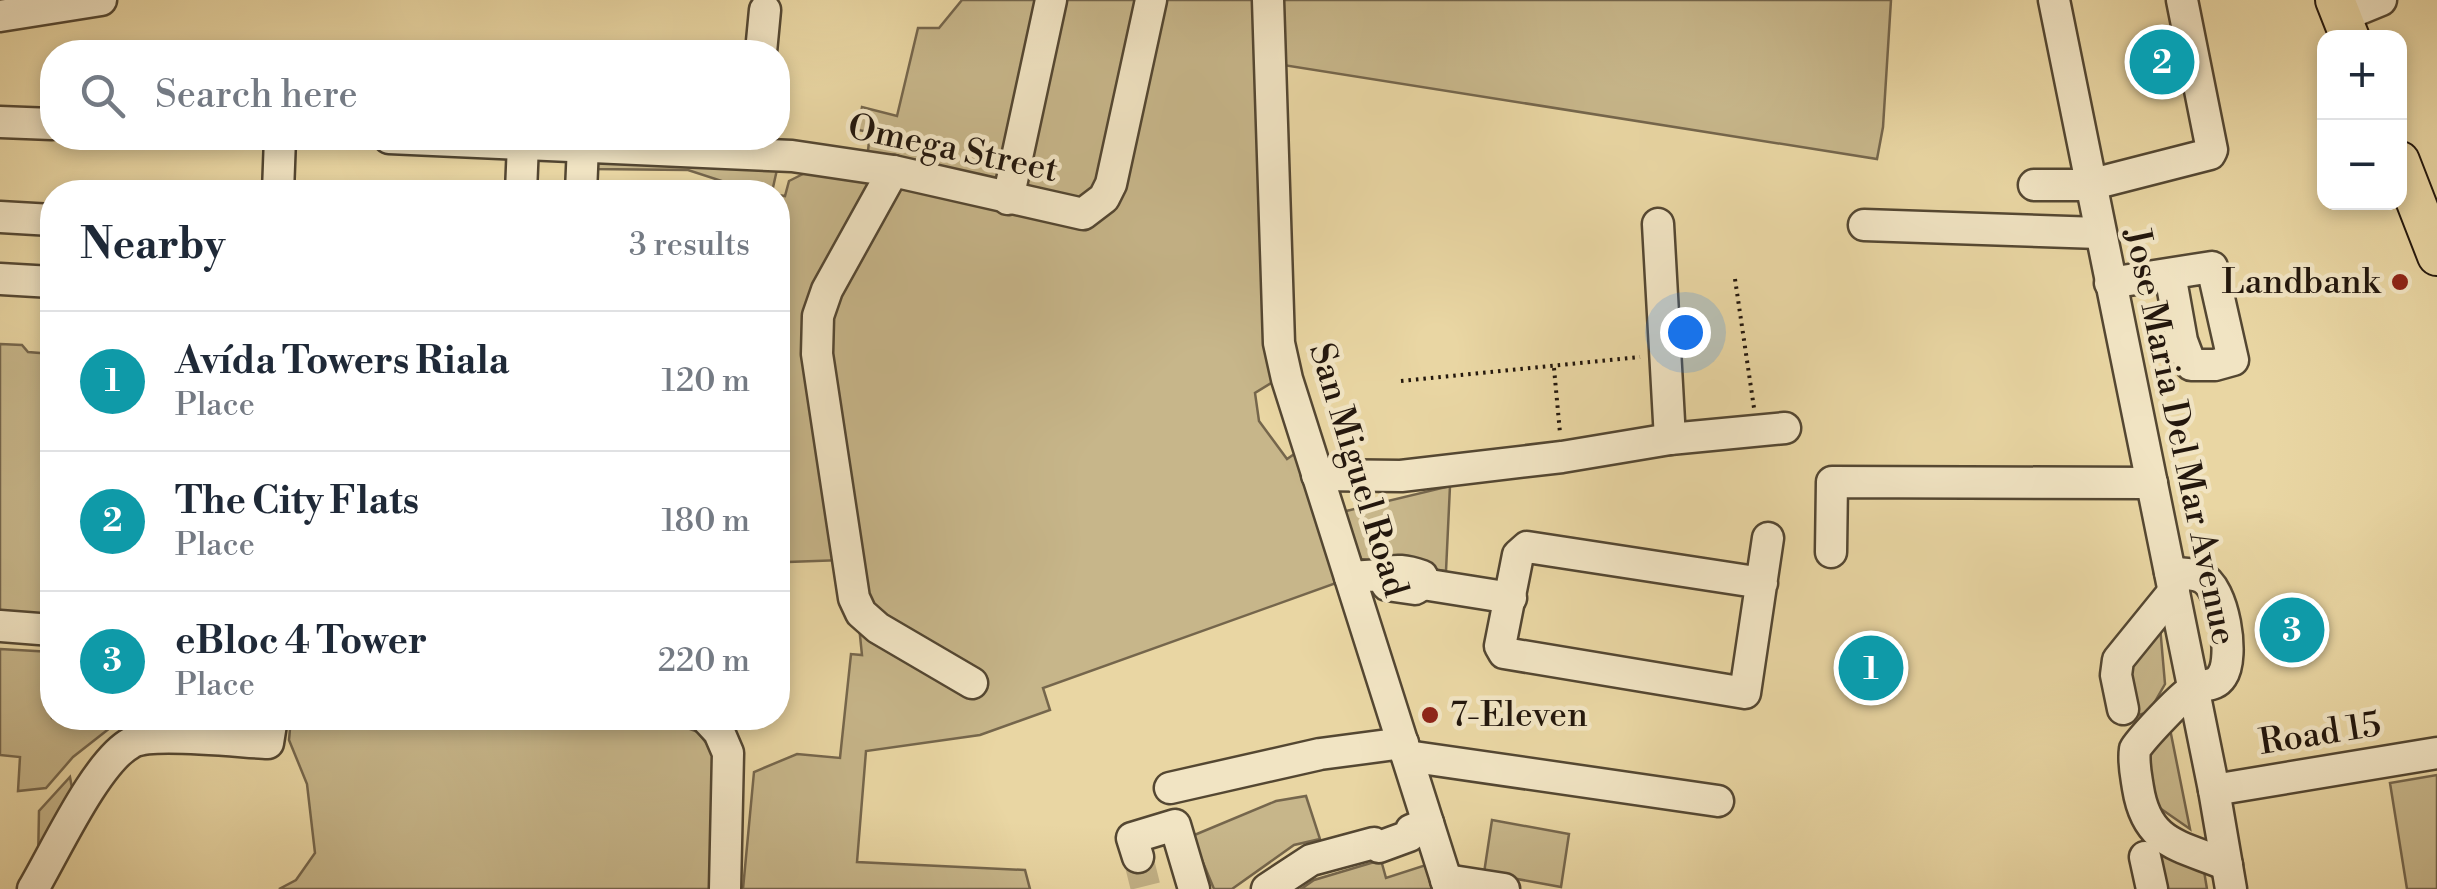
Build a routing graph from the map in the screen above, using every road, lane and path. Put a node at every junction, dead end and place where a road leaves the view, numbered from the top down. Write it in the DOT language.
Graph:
graph roads {
  1 [pos="100,0"];
  2 [pos="1051,0"];
  3 [pos="1151,0"];
  4 [pos="1268,0"];
  5 [pos="2054,0"];
  6 [pos="2182,0"];
  7 [pos="2381,0"];
  8 [pos="765,10"];
  9 [pos="0,16"];
  10 [pos="2342,18"];
  11 [pos="762,40"];
  12 [pos="0,122"];
  13 [pos="40,124"];
  14 [pos="280,150"];
  15 [pos="524,150"];
  16 [pos="583,150"];
  17 [pos="780,150"];
  18 [pos="893,171"];
  19 [pos="2407,177"];
  20 [pos="278,180"];
  21 [pos="522,180"];
  22 [pos="582,180"];
  23 [pos="2034,185"];
  24 [pos="2089,185"];
  25 [pos="1008,199"];
  26 [pos="0,217"];
  27 [pos="40,219"];
  28 [pos="1658,224"];
  29 [pos="1864,226"];
  30 [pos="2100,234"];
  31 [pos="2434,239"];
  32 [pos="2170,274"];
  33 [pos="0,279"];
  34 [pos="1735,279"];
  35 [pos="40,281"];
  36 [pos="2110,284"];
  37 [pos="1664,354"];
  38 [pos="1554,368"];
  39 [pos="1401,381"];
  40 [pos="1772,430"];
  41 [pos="1670,439"];
  42 [pos="1562,457"];
  43 [pos="1317,476"];
  44 [pos="2152,483"];
  45 [pos="1768,538"];
  46 [pos="1831,552"];
  47 [pos="1350,576"];
  48 [pos="2172,582"];
  49 [pos="1762,584"];
  50 [pos="1510,598"];
  51 [pos="0,626"];
  52 [pos="40,629"];
  53 [pos="972,683"];
  54 [pos="2194,688"];
  55 [pos="2123,709"];
  56 [pos="270,730"];
  57 [pos="716,730"];
  58 [pos="1405,749"];
  59 [pos="2437,753"];
  60 [pos="1170,788"];
  61 [pos="2214,790"];
  62 [pos="1718,801"];
  63 [pos="1419,827"];
  64 [pos="1138,857"];
  65 [pos="2144,857"];
  66 [pos="2229,877"];
  67 [pos="1441,884"];
  68 [pos="34,889"];
  69 [pos="724,889"];
  70 [pos="1194,889"];
  71 [pos="1266,889"];
  72 [pos="1504,889"];
  73 [pos="2152,889"];
  1 -- 9 [label="street"];
  2 -- 25 [label="street"];
  3 -- 25 [label="street, Omega Street"];
  4 -- 43 [label="street, San Miguel Road"];
  5 -- 24 [label="street, Jose Maria Del Mar Avenue"];
  6 -- 24 [label="street"];
  7 -- 10 [label="street"];
  8 -- 11 [label="street"];
  12 -- 13 [label="street"];
  14 -- 20 [label="street"];
  15 -- 21 [label="street"];
  16 -- 22 [label="street"];
  17 -- 18 [label="street, Omega Street"];
  18 -- 25 [label="street, Omega Street"];
  18 -- 53 [label="street"];
  19 -- 31 [label="main road"];
  23 -- 24 [label="street"];
  24 -- 30 [label="street, Jose Maria Del Mar Avenue"];
  26 -- 27 [label="street"];
  28 -- 37 [label="street"];
  29 -- 30 [label="street"];
  30 -- 36 [label="street, Jose Maria Del Mar Avenue"];
  32 -- 36 [label="street"];
  33 -- 35 [label="street"];
  34 -- 40 [label="path"];
  36 -- 44 [label="street, Jose Maria Del Mar Avenue"];
  37 -- 38 [label="path"];
  37 -- 41 [label="street"];
  38 -- 39 [label="path"];
  38 -- 42 [label="path"];
  40 -- 41 [label="street"];
  41 -- 42 [label="street"];
  42 -- 43 [label="street"];
  43 -- 47 [label="street, San Miguel Road"];
  44 -- 46 [label="street"];
  44 -- 48 [label="street, Jose Maria Del Mar Avenue"];
  45 -- 49 [label="street"];
  47 -- 50 [label="street"];
  47 -- 58 [label="street, San Miguel Road"];
  48 -- 54 [label="street, Jose Maria Del Mar Avenue"];
  48 -- 54 [label="street"];
  48 -- 55 [label="street"];
  49 -- 50 [label="street"];
  49 -- 50 [label="street"];
  51 -- 52 [label="street"];
  54 -- 61 [label="street, Jose Maria Del Mar Avenue"];
  54 -- 66 [label="street"];
  56 -- 68 [label="street"];
  57 -- 69 [label="street"];
  58 -- 60 [label="street"];
  58 -- 62 [label="street"];
  58 -- 63 [label="street, San Miguel Road"];
  59 -- 61 [label="street, Road 15"];
  61 -- 66 [label="street, Jose Maria Del Mar Avenue"];
  63 -- 67 [label="street, San Miguel Road"];
  63 -- 71 [label="street"];
  64 -- 70 [label="street"];
  65 -- 73 [label="street"];
  67 -- 72 [label="street"];
}
